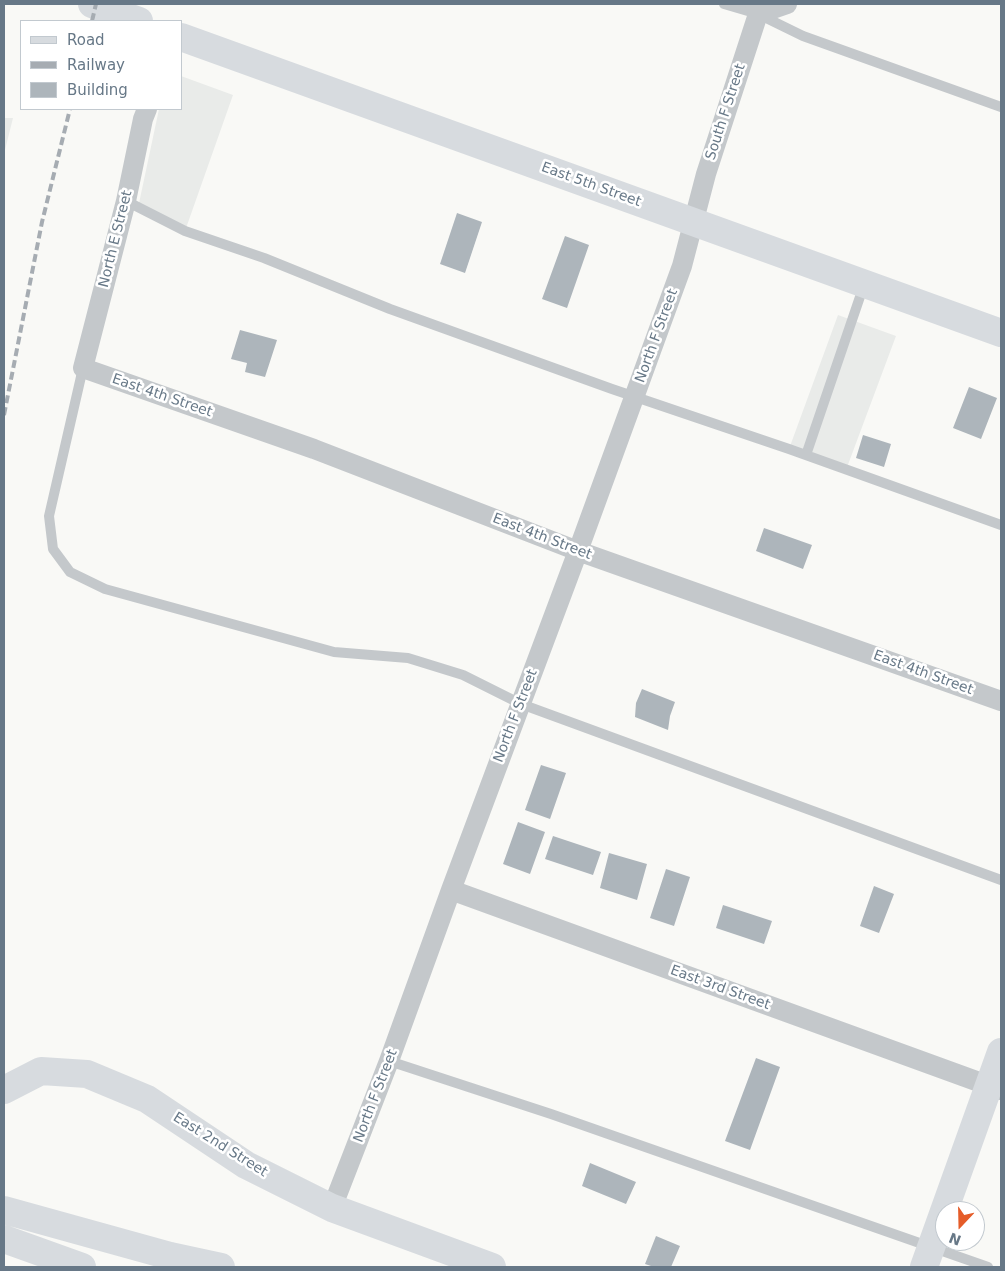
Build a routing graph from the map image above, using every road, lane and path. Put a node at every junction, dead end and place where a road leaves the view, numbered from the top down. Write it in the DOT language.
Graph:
graph roads {
  1 [pos="92,4"];
  2 [pos="724,4"];
  3 [pos="786,4"];
  4 [pos="757,9"];
  5 [pos="136,20"];
  6 [pos="182,37"];
  7 [pos="1001,108"];
  8 [pos="147,110"];
  9 [pos="126,202"];
  10 [pos="693,222"];
  11 [pos="864,285"];
  12 [pos="1001,333"];
  13 [pos="83,368"];
  14 [pos="635,396"];
  15 [pos="806,455"];
  16 [pos="1001,525"];
  17 [pos="578,551"];
  18 [pos="1001,702"];
  19 [pos="521,704"];
  20 [pos="1001,880"];
  21 [pos="451,890"];
  22 [pos="1001,1052"];
  23 [pos="389,1061"];
  24 [pos="995,1088"];
  25 [pos="4,1090"];
  26 [pos="332,1208"];
  27 [pos="4,1210"];
  28 [pos="4,1239"];
  29 [pos="927,1257"];
  30 [pos="82,1267"];
  31 [pos="221,1267"];
  32 [pos="492,1267"];
  33 [pos="988,1267"];
  1 -- 5 [label="main road"];
  2 -- 4 [label="lane"];
  3 -- 4 [label="street"];
  4 -- 7 [label="lane"];
  4 -- 10 [label="street, South F Street"];
  6 -- 10 [label="main road, East 5th Street"];
  8 -- 9 [label="street, North E Street"];
  9 -- 13 [label="street, North E Street"];
  9 -- 14 [label="lane"];
  10 -- 11 [label="main road, East 5th Street"];
  10 -- 14 [label="street, North F Street"];
  11 -- 12 [label="main road, East 5th Street"];
  11 -- 15 [label="lane"];
  13 -- 17 [label="street, East 4th Street"];
  13 -- 19 [label="lane"];
  14 -- 15 [label="lane"];
  14 -- 17 [label="street, North F Street"];
  15 -- 16 [label="lane"];
  17 -- 18 [label="street, East 4th Street"];
  17 -- 19 [label="street, North F Street"];
  19 -- 20 [label="lane"];
  19 -- 21 [label="street, North F Street"];
  21 -- 23 [label="street, North F Street"];
  21 -- 24 [label="street, East 3rd Street"];
  22 -- 24 [label="main road"];
  23 -- 26 [label="street, North F Street"];
  23 -- 29 [label="lane"];
  24 -- 29 [label="main road"];
  25 -- 26 [label="main road, East 2nd Street"];
  26 -- 32 [label="main road, East 2nd Street"];
  27 -- 31 [label="main road"];
  28 -- 30 [label="main road"];
  29 -- 33 [label="lane"];
}
